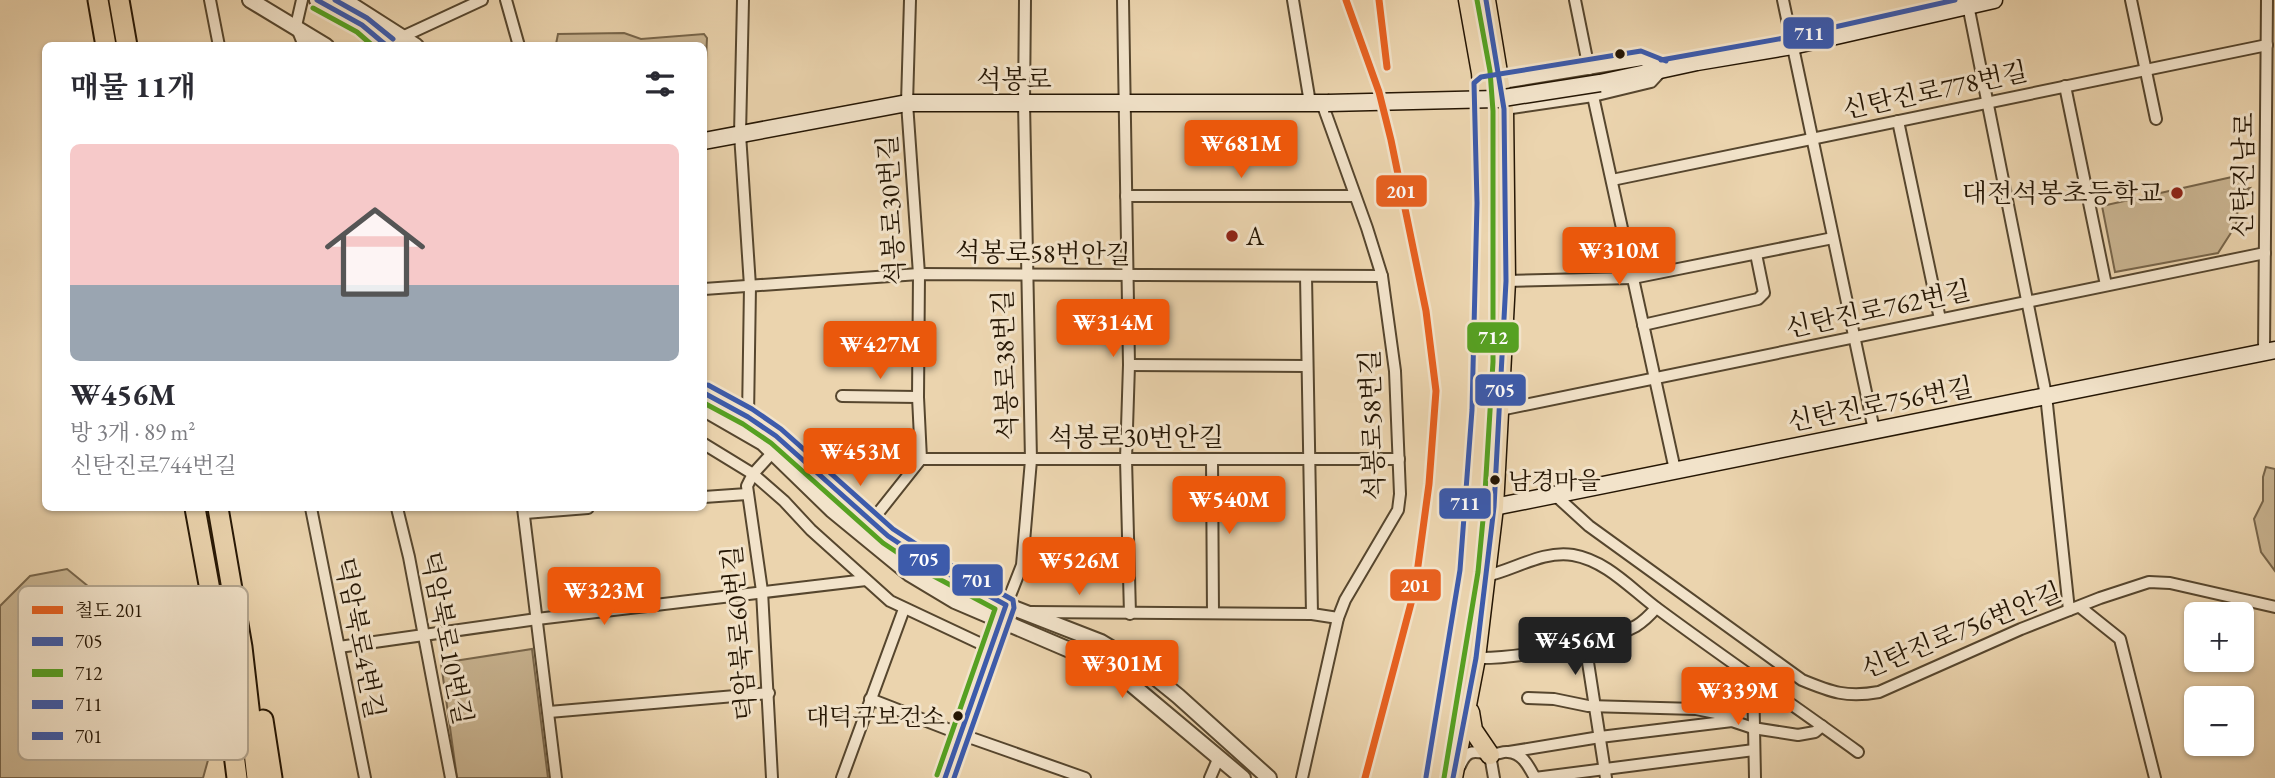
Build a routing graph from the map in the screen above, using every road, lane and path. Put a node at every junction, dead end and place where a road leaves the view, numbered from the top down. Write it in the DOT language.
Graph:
graph roads {
  1 [pos="98,0"];
  2 [pos="119,0"];
  3 [pos="210,0"];
  4 [pos="250,0"];
  5 [pos="302,0"];
  6 [pos="317,0"];
  7 [pos="344,0"];
  8 [pos="482,0"];
  9 [pos="506,0"];
  10 [pos="743,0"];
  11 [pos="911,0"];
  12 [pos="1026,0"];
  13 [pos="1123,0"];
  14 [pos="1293,0"];
  15 [pos="1468,0"];
  16 [pos="1486,0"];
  17 [pos="1574,0"];
  18 [pos="1783,0"];
  19 [pos="1994,0"];
  20 [pos="2132,0"];
  21 [pos="2267,0"];
  22 [pos="1967,3"];
  23 [pos="296,26"];
  24 [pos="402,37"];
  25 [pos="105,42"];
  26 [pos="126,42"];
  27 [pos="218,42"];
  28 [pos="302,42"];
  29 [pos="321,42"];
  30 [pos="383,42"];
  31 [pos="410,42"];
  32 [pos="518,42"];
  33 [pos="2267,45"];
  34 [pos="1792,46"];
  35 [pos="1589,69"];
  36 [pos="1663,69"];
  37 [pos="2146,70"];
  38 [pos="1501,84"];
  39 [pos="1482,86"];
  40 [pos="2065,86"];
  41 [pos="1597,89"];
  42 [pos="907,103"];
  43 [pos="1024,103"];
  44 [pos="1124,103"];
  45 [pos="1320,103"];
  46 [pos="1987,103"];
  47 [pos="1504,109"];
  48 [pos="1484,112"];
  49 [pos="2156,119"];
  50 [pos="1898,121"];
  51 [pos="740,134"];
  52 [pos="1812,139"];
  53 [pos="707,140"];
  54 [pos="1612,180"];
  55 [pos="1126,196"];
  56 [pos="1486,196"];
  57 [pos="1355,197"];
  58 [pos="1505,227"];
  59 [pos="1833,238"];
  60 [pos="2264,253"];
  61 [pos="1756,254"];
  62 [pos="919,274"];
  63 [pos="1026,276"];
  64 [pos="1128,276"];
  65 [pos="1306,276"];
  66 [pos="1382,276"];
  67 [pos="1633,278"];
  68 [pos="1506,282"];
  69 [pos="2106,285"];
  70 [pos="750,286"];
  71 [pos="707,289"];
  72 [pos="2027,302"];
  73 [pos="1940,319"];
  74 [pos="1643,325"];
  75 [pos="1854,337"];
  76 [pos="2270,350"];
  77 [pos="1129,365"];
  78 [pos="1306,366"];
  79 [pos="1655,378"];
  80 [pos="707,395"];
  81 [pos="2046,395"];
  82 [pos="842,396"];
  83 [pos="918,397"];
  84 [pos="1500,410"];
  85 [pos="707,411"];
  86 [pos="748,417"];
  87 [pos="1874,430"];
  88 [pos="707,446"];
  89 [pos="773,452"];
  90 [pos="1309,458"];
  91 [pos="921,459"];
  92 [pos="1126,459"];
  93 [pos="1212,459"];
  94 [pos="1399,459"];
  95 [pos="1031,460"];
  96 [pos="1675,470"];
  97 [pos="753,474"];
  98 [pos="747,494"];
  99 [pos="1555,495"];
  100 [pos="707,497"];
  101 [pos="1494,507"];
  102 [pos="196,511"];
  103 [pos="312,511"];
  104 [pos="398,511"];
  105 [pos="524,511"];
  106 [pos="219,515"];
  107 [pos="871,522"];
  108 [pos="1486,576"];
  109 [pos="866,580"];
  110 [pos="209,586"];
  111 [pos="231,586"];
  112 [pos="235,586"];
  113 [pos="762,591"];
  114 [pos="1006,605"];
  115 [pos="2275,607"];
  116 [pos="1656,608"];
  117 [pos="2074,608"];
  118 [pos="904,609"];
  119 [pos="1027,612"];
  120 [pos="1213,613"];
  121 [pos="1130,614"];
  122 [pos="1312,614"];
  123 [pos="1338,618"];
  124 [pos="537,619"];
  125 [pos="1000,621"];
  126 [pos="423,637"];
  127 [pos="248,641"];
  128 [pos="1585,643"];
  129 [pos="339,648"];
  130 [pos="992,649"];
  131 [pos="1476,658"];
  132 [pos="1752,676"];
  133 [pos="769,693"];
  134 [pos="1528,698"];
  135 [pos="248,699"];
  136 [pos="870,699"];
  137 [pos="1468,700"];
  138 [pos="1595,705"];
  139 [pos="549,712"];
  140 [pos="1732,721"];
  141 [pos="1822,726"];
  142 [pos="1753,728"];
  143 [pos="960,734"];
  144 [pos="1600,737"];
  145 [pos="1754,750"];
  146 [pos="1509,752"];
  147 [pos="1858,752"];
  148 [pos="1490,755"];
  149 [pos="1219,757"];
  150 [pos="223,760"];
  151 [pos="235,760"];
  152 [pos="1605,773"];
  153 [pos="1061,774"];
  154 [pos="1457,775"];
  155 [pos="224,778"];
  156 [pos="237,778"];
  157 [pos="257,778"];
  158 [pos="272,778"];
  159 [pos="365,778"];
  160 [pos="451,778"];
  161 [pos="556,778"];
  162 [pos="772,778"];
  163 [pos="842,778"];
  164 [pos="945,778"];
  165 [pos="1085,778"];
  166 [pos="1210,778"];
  167 [pos="1243,778"];
  168 [pos="1269,778"];
  169 [pos="1302,778"];
  170 [pos="1434,778"];
  171 [pos="1494,778"];
  172 [pos="1535,778"];
  173 [pos="1755,778"];
  174 [pos="2155,778"];
  1 -- 25 [label="highway"];
  2 -- 26 [label="highway"];
  3 -- 27 [label="street"];
  4 -- 23 [label="street"];
  5 -- 23 [label="street"];
  6 -- 30 [label="street"];
  7 -- 24 [label="street"];
  8 -- 24 [label="street"];
  9 -- 32 [label="street"];
  10 -- 51 [label="street"];
  11 -- 42 [label="street, 석봉로30번길"];
  12 -- 43 [label="street, 석봉로38번길"];
  13 -- 44 [label="street"];
  14 -- 45 [label="street, 석봉로58번길"];
  15 -- 39 [label="main road"];
  16 -- 38 [label="main road"];
  17 -- 35 [label="street"];
  18 -- 34 [label="street"];
  19 -- 22 [label="main road, 석봉로"];
  20 -- 37 [label="street"];
  21 -- 33 [label="street, 신탄진남로"];
  22 -- 34 [label="main road, 석봉로"];
  22 -- 46 [label="street"];
  23 -- 28 [label="street"];
  23 -- 29 [label="street"];
  24 -- 31 [label="street"];
  33 -- 37 [label="street, 신탄진로778번길"];
  33 -- 60 [label="street, 신탄진남로"];
  34 -- 36 [label="main road, 석봉로"];
  34 -- 52 [label="street"];
  35 -- 36 [label="street"];
  35 -- 38 [label="street"];
  36 -- 41 [label="main road, 석봉로"];
  37 -- 40 [label="street, 신탄진로778번길"];
  37 -- 49 [label="street"];
  38 -- 39 [label="street"];
  38 -- 47 [label="main road"];
  39 -- 48 [label="main road"];
  40 -- 46 [label="street, 신탄진로778번길"];
  40 -- 69 [label="street"];
  41 -- 45 [label="main road, 석봉로, bridge"];
  41 -- 47 [label="street"];
  41 -- 54 [label="street"];
  42 -- 43 [label="main road, 석봉로"];
  42 -- 51 [label="main road, 석봉로"];
  42 -- 62 [label="street, 석봉로30번길"];
  43 -- 44 [label="main road, 석봉로"];
  43 -- 63 [label="street, 석봉로38번길"];
  44 -- 45 [label="main road, 석봉로"];
  44 -- 55 [label="street"];
  45 -- 57 [label="street, 석봉로58번길"];
  46 -- 50 [label="street, 신탄진로778번길"];
  46 -- 72 [label="street"];
  47 -- 48 [label="street"];
  47 -- 58 [label="main road"];
  48 -- 56 [label="main road"];
  50 -- 52 [label="street, 신탄진로778번길"];
  50 -- 73 [label="street"];
  51 -- 53 [label="main road, 석봉로"];
  51 -- 70 [label="street"];
  52 -- 54 [label="street, 신탄진로778번길"];
  52 -- 59 [label="street"];
  54 -- 67 [label="street"];
  55 -- 57 [label="street"];
  55 -- 64 [label="street"];
  56 -- 58 [label="main road"];
  56 -- 170 [label="main road"];
  57 -- 66 [label="street, 석봉로58번길"];
  58 -- 68 [label="main road"];
  59 -- 61 [label="street"];
  59 -- 75 [label="street"];
  60 -- 69 [label="street, 신탄진로762번길"];
  60 -- 76 [label="street, 신탄진남로"];
  61 -- 67 [label="street"];
  61 -- 74 [label="street"];
  62 -- 63 [label="street, 석봉로58번안길"];
  62 -- 70 [label="street, 석봉로58번안길"];
  62 -- 83 [label="street, 석봉로30번길"];
  63 -- 64 [label="street, 석봉로58번안길"];
  63 -- 95 [label="street, 석봉로38번길"];
  64 -- 65 [label="street, 석봉로58번안길"];
  64 -- 77 [label="street"];
  65 -- 66 [label="street, 석봉로58번안길"];
  65 -- 78 [label="street"];
  66 -- 94 [label="street, 석봉로58번길"];
  67 -- 68 [label="street"];
  67 -- 74 [label="street"];
  68 -- 84 [label="main road"];
  69 -- 72 [label="street, 신탄진로762번길"];
  70 -- 71 [label="street, 석봉로58번안길"];
  70 -- 86 [label="street"];
  72 -- 73 [label="street, 신탄진로762번길"];
  72 -- 81 [label="street"];
  73 -- 75 [label="street, 신탄진로762번길"];
  74 -- 79 [label="street"];
  75 -- 79 [label="street, 신탄진로762번길"];
  75 -- 87 [label="street"];
  76 -- 81 [label="main road, 신탄진로756번길"];
  77 -- 78 [label="street"];
  77 -- 92 [label="street"];
  78 -- 90 [label="street"];
  79 -- 84 [label="street, 신탄진로762번길"];
  79 -- 96 [label="street"];
  80 -- 86 [label="street"];
  81 -- 87 [label="main road, 신탄진로756번길"];
  81 -- 117 [label="street"];
  82 -- 83 [label="street"];
  83 -- 91 [label="street, 석봉로30번길"];
  84 -- 101 [label="main road"];
  85 -- 89 [label="street"];
  86 -- 107 [label="street"];
  87 -- 96 [label="main road, 신탄진로756번길"];
  88 -- 97 [label="street"];
  89 -- 97 [label="street, 덕암북로60번길"];
  89 -- 125 [label="street"];
  90 -- 93 [label="street, 석봉로30번안길"];
  90 -- 94 [label="street, 석봉로30번안길"];
  90 -- 122 [label="street"];
  91 -- 95 [label="street, 석봉로30번안길"];
  91 -- 107 [label="street"];
  92 -- 93 [label="street, 석봉로30번안길"];
  92 -- 95 [label="street, 석봉로30번안길"];
  92 -- 121 [label="street"];
  93 -- 120 [label="street"];
  94 -- 123 [label="street, 석봉로58번길"];
  95 -- 114 [label="street, 석봉로38번길"];
  96 -- 99 [label="main road, 신탄진로756번길"];
  97 -- 98 [label="street, 덕암북로60번길"];
  97 -- 109 [label="street"];
  98 -- 100 [label="street"];
  98 -- 113 [label="street, 덕암북로60번길"];
  99 -- 101 [label="main road, 신탄진로756번길"];
  99 -- 117 [label="street, 신탄진로756번안길"];
  101 -- 108 [label="main road"];
  102 -- 110 [label="highway"];
  103 -- 129 [label="street, 덕암북로4번길"];
  104 -- 126 [label="street, 덕암북로10번길"];
  105 -- 124 [label="street"];
  106 -- 111 [label="highway"];
  106 -- 112 [label="highway"];
  107 -- 114 [label="street"];
  108 -- 116 [label="street"];
  108 -- 131 [label="main road"];
  109 -- 113 [label="street"];
  109 -- 118 [label="street"];
  113 -- 124 [label="street"];
  113 -- 133 [label="street, 덕암북로60번길"];
  114 -- 119 [label="street"];
  114 -- 125 [label="street, 석봉로38번길"];
  115 -- 117 [label="street, 신탄진로756번안길"];
  116 -- 128 [label="street"];
  116 -- 132 [label="street"];
  117 -- 174 [label="street"];
  118 -- 130 [label="street"];
  118 -- 136 [label="street"];
  119 -- 121 [label="street"];
  119 -- 168 [label="street"];
  120 -- 121 [label="street"];
  120 -- 122 [label="street"];
  122 -- 123 [label="street"];
  123 -- 169 [label="street, 석봉로58번길"];
  124 -- 126 [label="street"];
  124 -- 139 [label="street"];
  125 -- 130 [label="street"];
  125 -- 149 [label="street"];
  126 -- 129 [label="street"];
  126 -- 160 [label="street, 덕암북로10번길"];
  127 -- 158 [label="highway"];
  128 -- 131 [label="street"];
  128 -- 138 [label="street"];
  129 -- 159 [label="street, 덕암북로4번길"];
  130 -- 143 [label="street"];
  131 -- 137 [label="main road"];
  132 -- 141 [label="street"];
  132 -- 142 [label="street"];
  133 -- 139 [label="street"];
  133 -- 162 [label="street, 덕암북로60번길"];
  134 -- 138 [label="street"];
  135 -- 157 [label="highway"];
  136 -- 143 [label="street"];
  136 -- 163 [label="street"];
  137 -- 148 [label="main road"];
  137 -- 154 [label="main road"];
  138 -- 140 [label="street"];
  138 -- 144 [label="street"];
  139 -- 161 [label="street"];
  140 -- 142 [label="street"];
  140 -- 144 [label="street"];
  141 -- 142 [label="street"];
  141 -- 147 [label="street"];
  142 -- 145 [label="street"];
  143 -- 153 [label="street"];
  143 -- 164 [label="street"];
  144 -- 146 [label="street"];
  144 -- 152 [label="street"];
  145 -- 152 [label="street"];
  145 -- 173 [label="street"];
  146 -- 148 [label="street"];
  146 -- 172 [label="street"];
  148 -- 154 [label="street"];
  148 -- 171 [label="street"];
  149 -- 166 [label="street"];
  149 -- 167 [label="street"];
  150 -- 155 [label="highway"];
  151 -- 156 [label="highway"];
  152 -- 172 [label="street"];
  153 -- 165 [label="street"];
}
